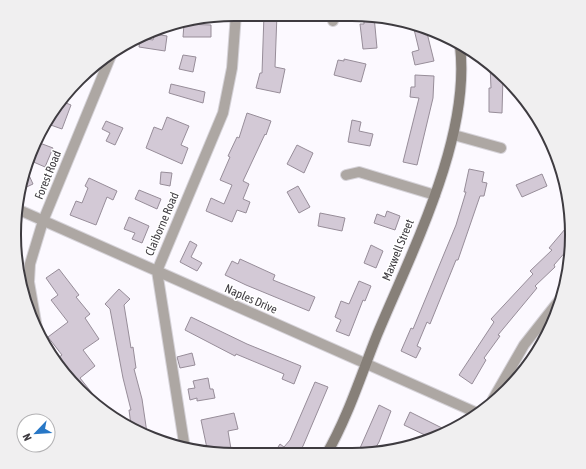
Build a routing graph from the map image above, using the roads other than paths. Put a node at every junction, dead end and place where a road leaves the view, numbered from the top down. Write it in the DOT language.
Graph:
graph roads {
  1 [pos="235,21"];
  2 [pos="461,52"];
  3 [pos="108,63"];
  4 [pos="454,135"];
  5 [pos="501,148"];
  6 [pos="346,175"];
  7 [pos="435,195"];
  8 [pos="22,211"];
  9 [pos="43,221"];
  10 [pos="157,271"];
  11 [pos="33,306"];
  12 [pos="551,311"];
  13 [pos="365,365"];
  14 [pos="500,387"];
  15 [pos="472,411"];
  16 [pos="184,442"];
  17 [pos="330,448"];
  1 -- 10 [label="street, Claiborne Road"];
  2 -- 4 [label="street, Maxwell Street"];
  3 -- 9 [label="street, Forest Road"];
  4 -- 5 [label="street"];
  4 -- 7 [label="street, Maxwell Street"];
  6 -- 7 [label="street"];
  7 -- 13 [label="street, Maxwell Street"];
  8 -- 9 [label="street, Naples Drive"];
  9 -- 10 [label="street, Naples Drive"];
  9 -- 11 [label="street, Forest Road"];
  10 -- 13 [label="street, Naples Drive"];
  10 -- 16 [label="street, Claiborne Road"];
  12 -- 14 [label="street"];
  13 -- 15 [label="street, Naples Drive"];
  13 -- 17 [label="street, Maxwell Street"];
}
